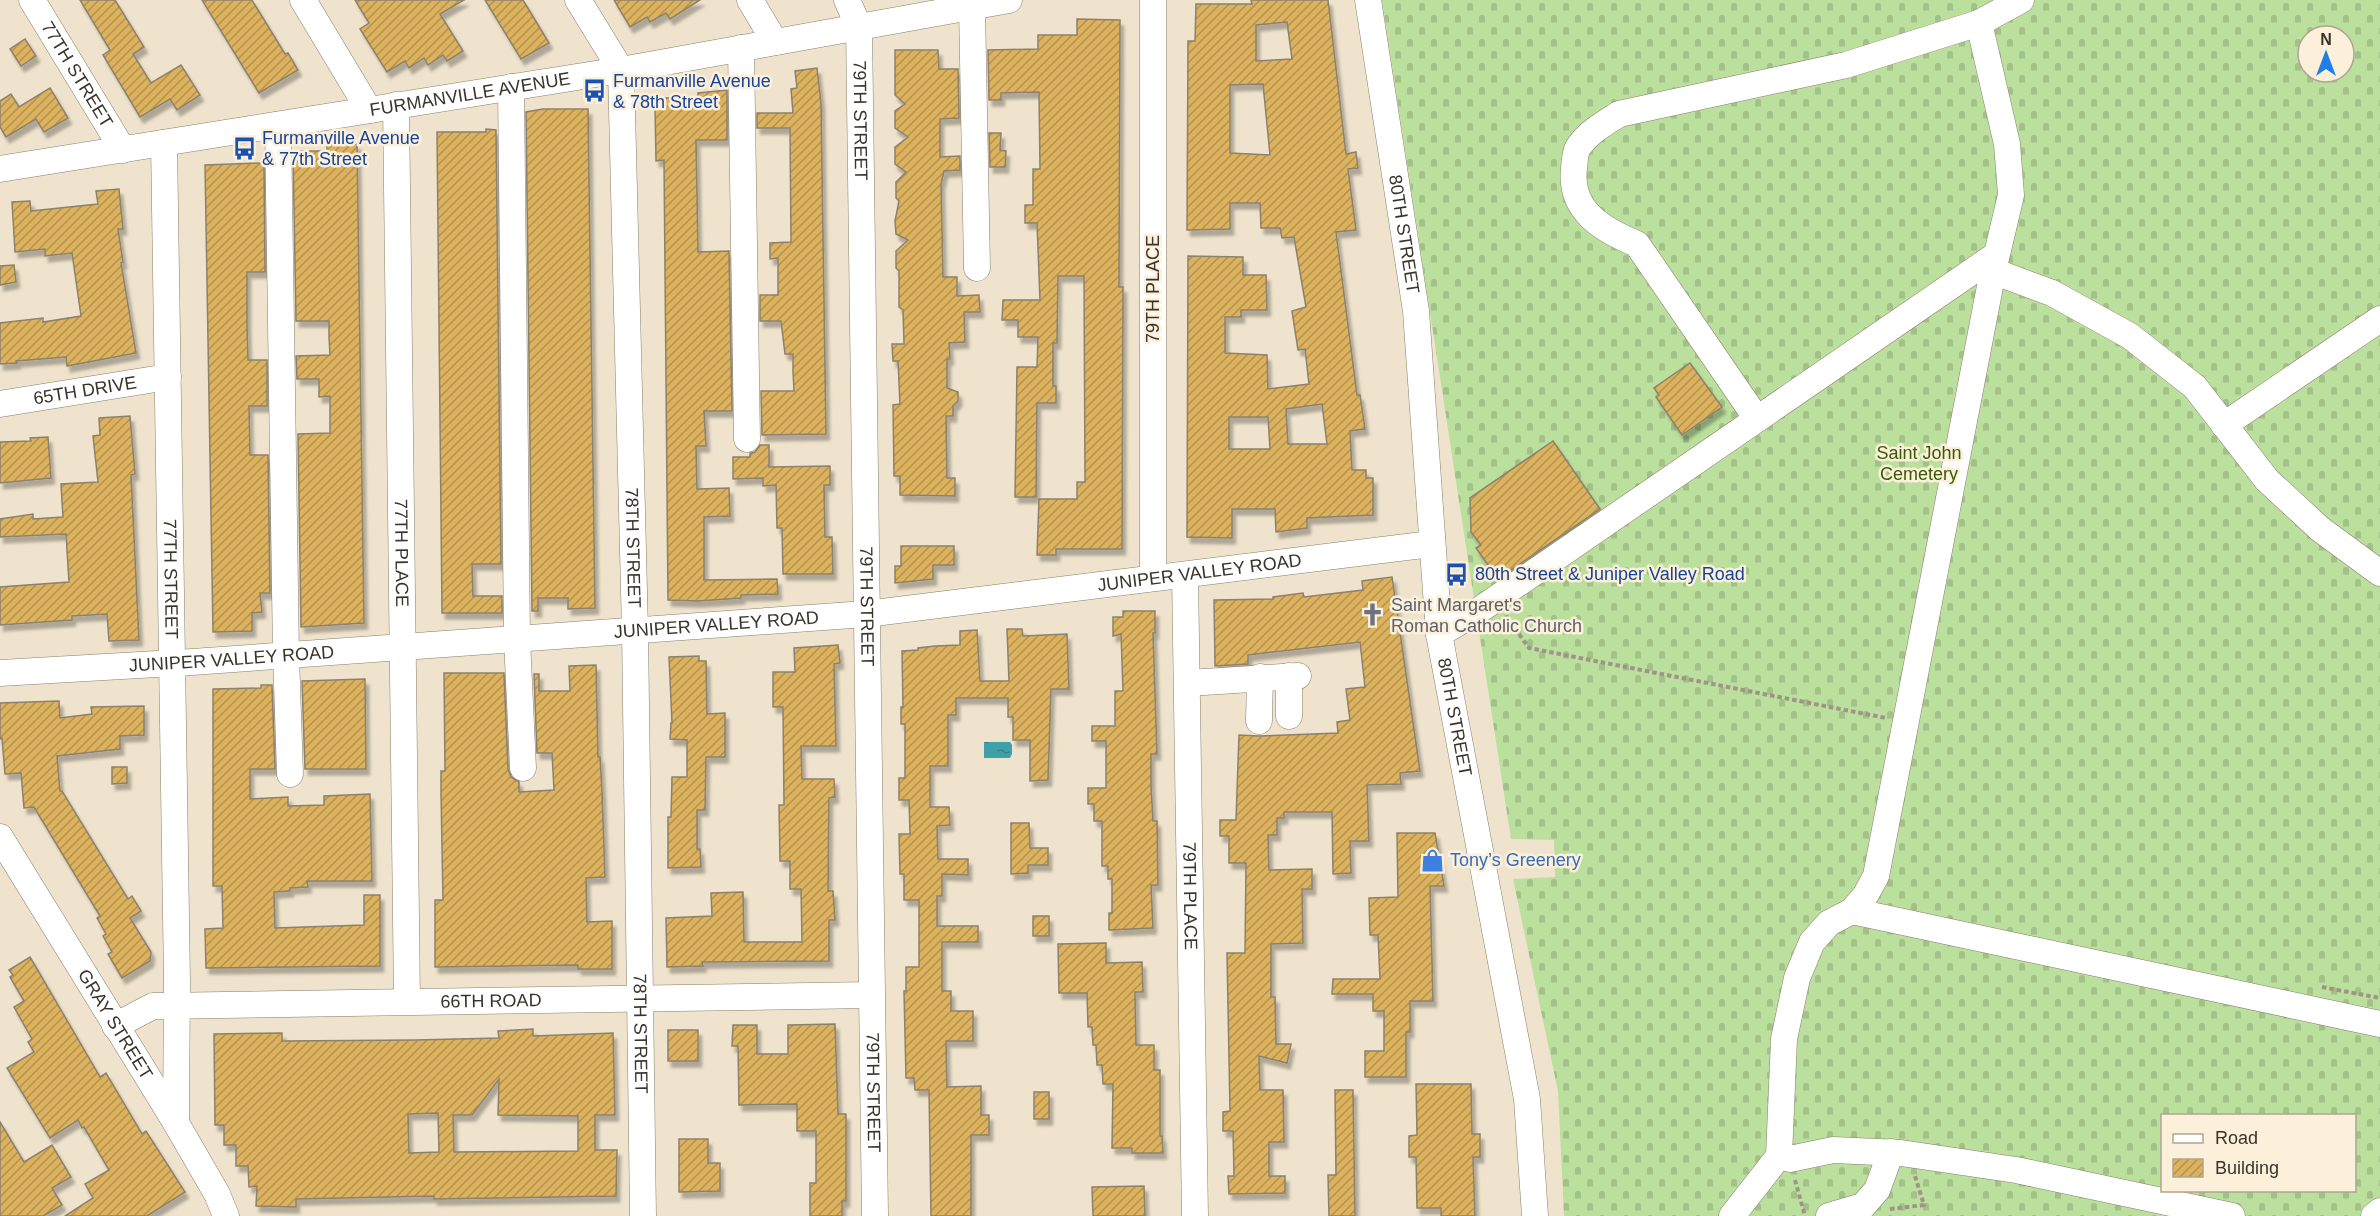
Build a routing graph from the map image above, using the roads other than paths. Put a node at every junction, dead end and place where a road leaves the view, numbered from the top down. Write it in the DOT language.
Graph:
graph roads {
  1 [pos="32,0"];
  2 [pos="303,0"];
  3 [pos="578,0"];
  4 [pos="750,0"];
  5 [pos="847,0"];
  6 [pos="1009,0"];
  7 [pos="1153,0"];
  8 [pos="1368,0"];
  9 [pos="2021,0"];
  10 [pos="956,6"];
  11 [pos="1979,23"];
  12 [pos="859,27"];
  13 [pos="775,42"];
  14 [pos="741,48"];
  15 [pos="621,70"];
  16 [pos="511,87"];
  17 [pos="396,105"];
  18 [pos="369,110"];
  19 [pos="278,125"];
  20 [pos="164,143"];
  21 [pos="123,150"];
  22 [pos="0,169"];
  23 [pos="1995,263"];
  24 [pos="977,268"];
  25 [pos="2380,319"];
  26 [pos="168,377"];
  27 [pos="0,404"];
  28 [pos="1757,419"];
  29 [pos="2224,425"];
  30 [pos="747,439"];
  31 [pos="1431,544"];
  32 [pos="2380,573"];
  33 [pos="1185,575"];
  34 [pos="1153,578"];
  35 [pos="866,614"];
  36 [pos="635,631"];
  37 [pos="1439,634"];
  38 [pos="518,639"];
  39 [pos="403,647"];
  40 [pos="286,655"];
  41 [pos="172,663"];
  42 [pos="0,673"];
  43 [pos="1260,677"];
  44 [pos="1188,683"];
  45 [pos="1289,716"];
  46 [pos="1259,721"];
  47 [pos="523,768"];
  48 [pos="290,774"];
  49 [pos="0,837"];
  50 [pos="1852,911"];
  51 [pos="871,995"];
  52 [pos="640,999"];
  53 [pos="407,1000"];
  54 [pos="177,1005"];
  55 [pos="2380,1024"];
  56 [pos="115,1026"];
  57 [pos="176,1123"];
  58 [pos="1891,1152"];
  59 [pos="1784,1157"];
  60 [pos="2380,1211"];
  61 [pos="226,1216"];
  62 [pos="643,1216"];
  63 [pos="874,1216"];
  64 [pos="1195,1216"];
  65 [pos="1535,1216"];
  66 [pos="1732,1216"];
  67 [pos="1829,1216"];
  68 [pos="2232,1216"];
  69 [pos="2374,1216"];
  1 -- 21 [label="street, 77TH STREET"];
  2 -- 18 [label="street"];
  3 -- 15 [label="street"];
  4 -- 13 [label="street"];
  5 -- 12 [label="street, 79TH STREET"];
  6 -- 10 [label="street, FURMANVILLE AVENUE"];
  7 -- 34 [label="street, 79TH PLACE"];
  8 -- 31 [label="street, 80TH STREET"];
  9 -- 11 [label="street"];
  10 -- 12 [label="street, FURMANVILLE AVENUE"];
  10 -- 24 [label="street"];
  11 -- 23 [label="street"];
  11 -- 28 [label="street"];
  12 -- 13 [label="street, FURMANVILLE AVENUE"];
  12 -- 35 [label="street, 79TH STREET"];
  13 -- 14 [label="street, FURMANVILLE AVENUE"];
  14 -- 15 [label="street, FURMANVILLE AVENUE"];
  14 -- 30 [label="street"];
  15 -- 16 [label="street, FURMANVILLE AVENUE"];
  15 -- 36 [label="street, 78TH STREET"];
  16 -- 17 [label="street, FURMANVILLE AVENUE"];
  16 -- 38 [label="street"];
  17 -- 18 [label="street, FURMANVILLE AVENUE"];
  17 -- 39 [label="street, 77TH PLACE"];
  18 -- 19 [label="street, FURMANVILLE AVENUE"];
  19 -- 20 [label="street, FURMANVILLE AVENUE"];
  19 -- 40 [label="street"];
  20 -- 21 [label="street, FURMANVILLE AVENUE"];
  20 -- 26 [label="street, 77TH STREET"];
  21 -- 22 [label="street, FURMANVILLE AVENUE"];
  23 -- 28 [label="street"];
  23 -- 29 [label="street"];
  23 -- 50 [label="street"];
  25 -- 29 [label="street"];
  26 -- 27 [label="street, 65TH DRIVE"];
  26 -- 41 [label="street, 77TH STREET"];
  28 -- 37 [label="street"];
  29 -- 32 [label="street"];
  31 -- 33 [label="street, JUNIPER VALLEY ROAD"];
  31 -- 37 [label="street, 80TH STREET"];
  33 -- 34 [label="street, JUNIPER VALLEY ROAD"];
  33 -- 44 [label="street, 79TH PLACE"];
  34 -- 35 [label="street, JUNIPER VALLEY ROAD"];
  35 -- 36 [label="street, JUNIPER VALLEY ROAD"];
  35 -- 51 [label="street, 79TH STREET"];
  36 -- 38 [label="street, JUNIPER VALLEY ROAD"];
  36 -- 52 [label="street, 78TH STREET"];
  37 -- 65 [label="street, 80TH STREET"];
  38 -- 39 [label="street, JUNIPER VALLEY ROAD"];
  38 -- 47 [label="street"];
  39 -- 40 [label="street, JUNIPER VALLEY ROAD"];
  39 -- 53 [label="street, 77TH PLACE"];
  40 -- 41 [label="street, JUNIPER VALLEY ROAD"];
  40 -- 48 [label="street"];
  41 -- 42 [label="street, JUNIPER VALLEY ROAD"];
  41 -- 54 [label="street, 77TH STREET"];
  43 -- 44 [label="street"];
  43 -- 45 [label="street"];
  43 -- 46 [label="street"];
  44 -- 64 [label="street, 79TH PLACE"];
  49 -- 56 [label="street, GRAY STREET"];
  50 -- 55 [label="street"];
  50 -- 59 [label="street"];
  51 -- 52 [label="street, 66TH ROAD"];
  51 -- 63 [label="street, 79TH STREET"];
  52 -- 53 [label="street, 66TH ROAD"];
  52 -- 62 [label="street, 78TH STREET"];
  53 -- 54 [label="street, 66TH ROAD"];
  54 -- 56 [label="street, 66TH ROAD"];
  54 -- 57 [label="street, 77TH STREET"];
  56 -- 57 [label="street, GRAY STREET"];
  57 -- 61 [label="street, GRAY STREET"];
  58 -- 59 [label="street"];
  58 -- 67 [label="street"];
  58 -- 68 [label="street"];
  59 -- 66 [label="street"];
  60 -- 69 [label="street"];
}
